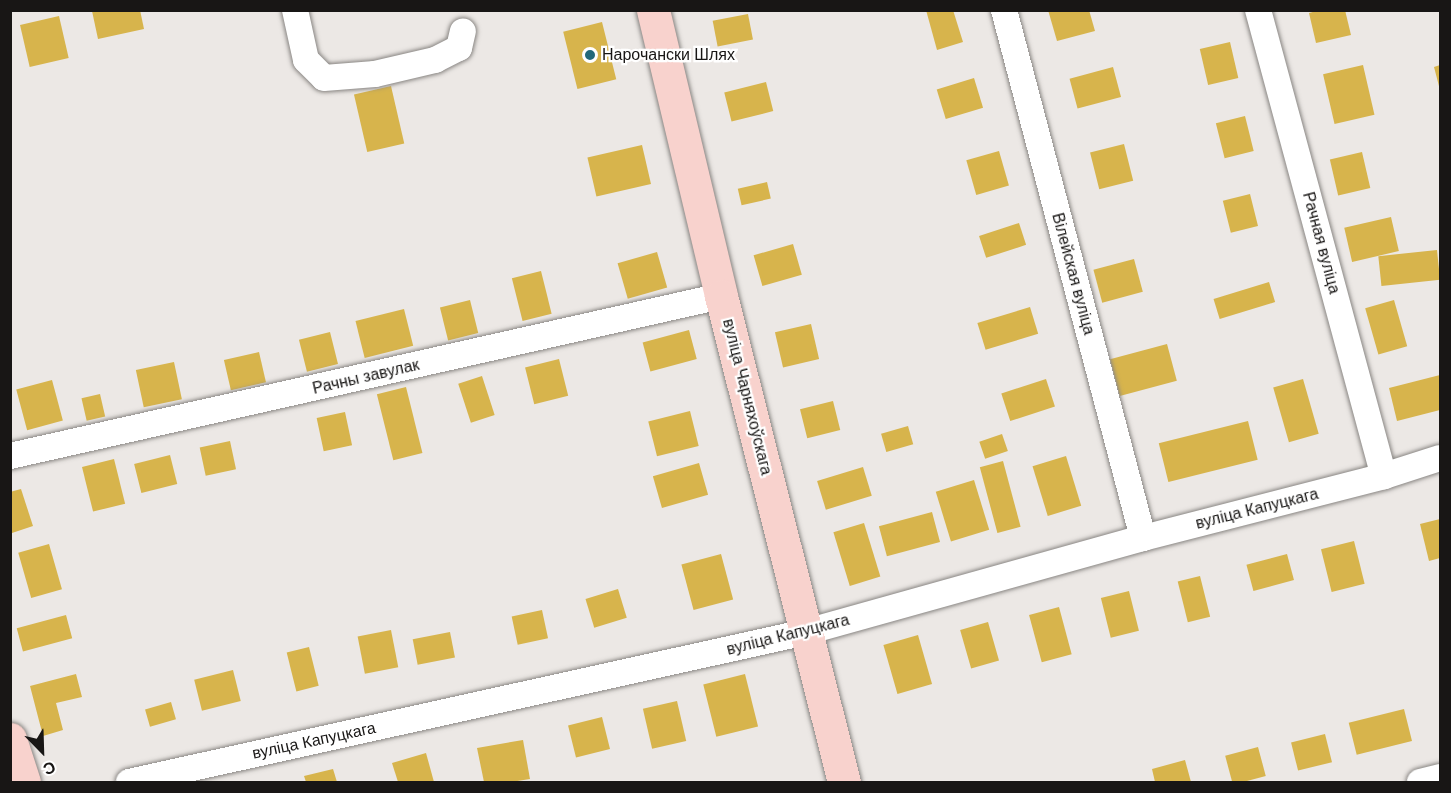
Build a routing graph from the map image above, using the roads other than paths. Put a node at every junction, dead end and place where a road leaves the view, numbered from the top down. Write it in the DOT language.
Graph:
graph roads {
  1 [pos="295,10"];
  2 [pos="653,10"];
  3 [pos="1004,10"];
  4 [pos="1258,10"];
  5 [pos="463,31"];
  6 [pos="721,296"];
  7 [pos="10,456"];
  8 [pos="1440,458"];
  9 [pos="1384,476"];
  10 [pos="1143,538"];
  11 [pos="806,632"];
  12 [pos="10,739"];
  13 [pos="1440,777"];
  14 [pos="24,783"];
  15 [pos="129,783"];
  16 [pos="844,783"];
  17 [pos="1420,783"];
  1 -- 5 [label="street"];
  2 -- 6 [label="main road, вуліца Чарняхоўскага"];
  3 -- 10 [label="street, Вілейская вуліца"];
  4 -- 9 [label="street, Рачная вуліца"];
  6 -- 7 [label="street, Рачны завулак"];
  6 -- 11 [label="main road, вуліца Чарняхоўскага"];
  8 -- 9 [label="street, вуліца Капуцкага"];
  9 -- 10 [label="street, вуліца Капуцкага"];
  10 -- 11 [label="street, вуліца Капуцкага"];
  11 -- 15 [label="street, вуліца Капуцкага"];
  11 -- 16 [label="main road, вуліца Чарняхоўскага"];
  12 -- 14 [label="main road"];
  13 -- 17 [label="street"];
}
